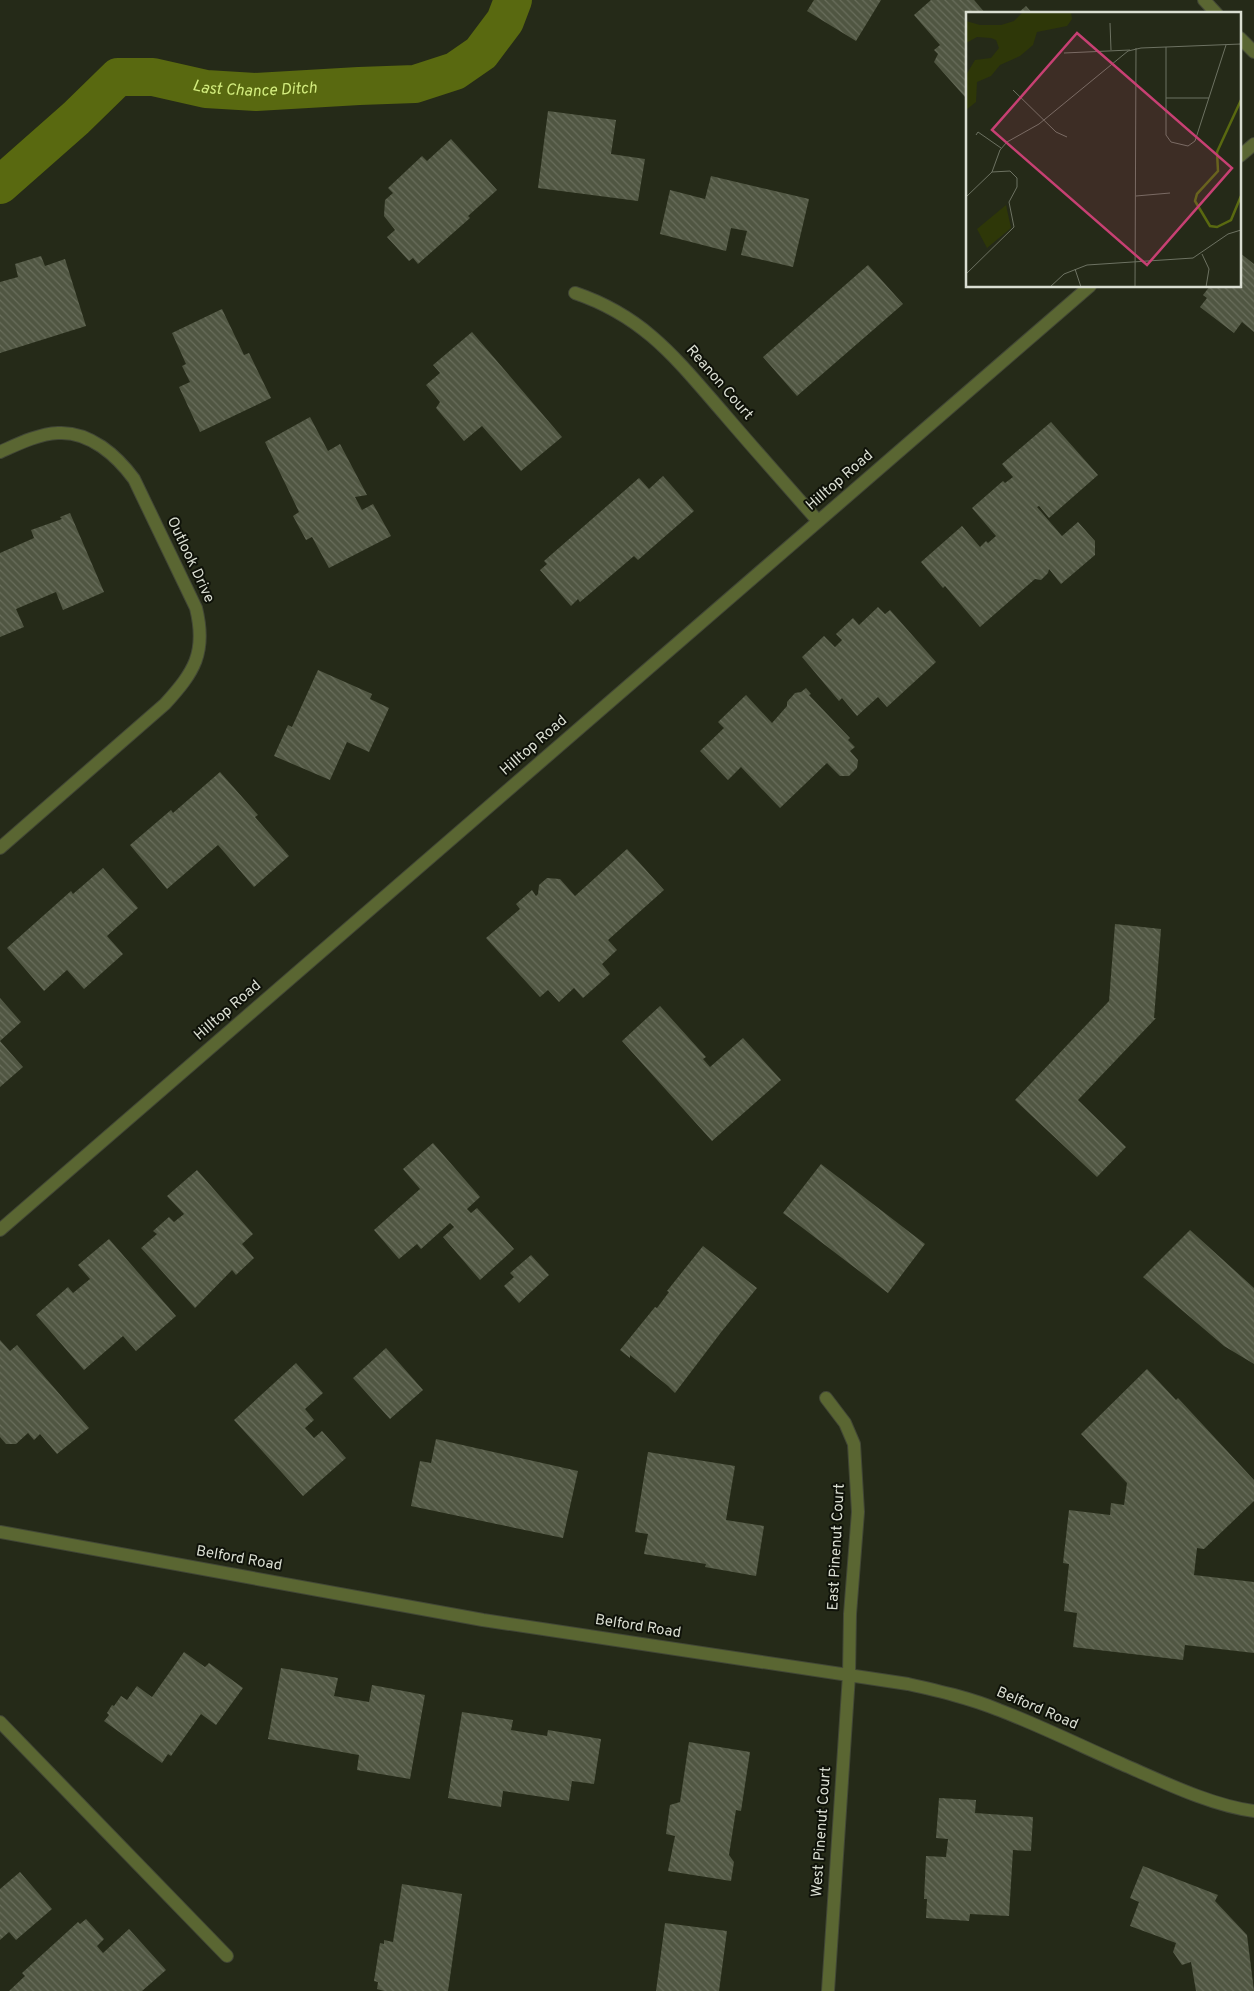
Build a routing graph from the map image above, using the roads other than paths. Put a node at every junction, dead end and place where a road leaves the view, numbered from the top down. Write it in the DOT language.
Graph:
graph roads {
  1 [pos="1204,0"];
  2 [pos="1215,12"];
  3 [pos="1242,40"];
  4 [pos="1254,52"];
  5 [pos="1254,144"];
  6 [pos="1242,154"];
  7 [pos="1088,288"];
  8 [pos="576,293"];
  9 [pos="0,452"];
  10 [pos="818,521"];
  11 [pos="0,848"];
  12 [pos="0,1230"];
  13 [pos="826,1398"];
  14 [pos="0,1532"];
  15 [pos="849,1675"];
  16 [pos="0,1722"];
  17 [pos="1254,1811"];
  18 [pos="227,1956"];
  19 [pos="828,1991"];
  1 -- 2 [label="street"];
  3 -- 4 [label="street"];
  5 -- 6 [label="street"];
  7 -- 10 [label="street, Hilltop Road"];
  8 -- 10 [label="street, Reanon Court"];
  9 -- 11 [label="street, Outlook Drive"];
  10 -- 12 [label="street, Hilltop Road"];
  13 -- 15 [label="street, East Pinenut Court"];
  14 -- 15 [label="street, Belford Road"];
  15 -- 17 [label="street, Belford Road"];
  15 -- 19 [label="street, West Pinenut Court"];
  16 -- 18 [label="street"];
}
